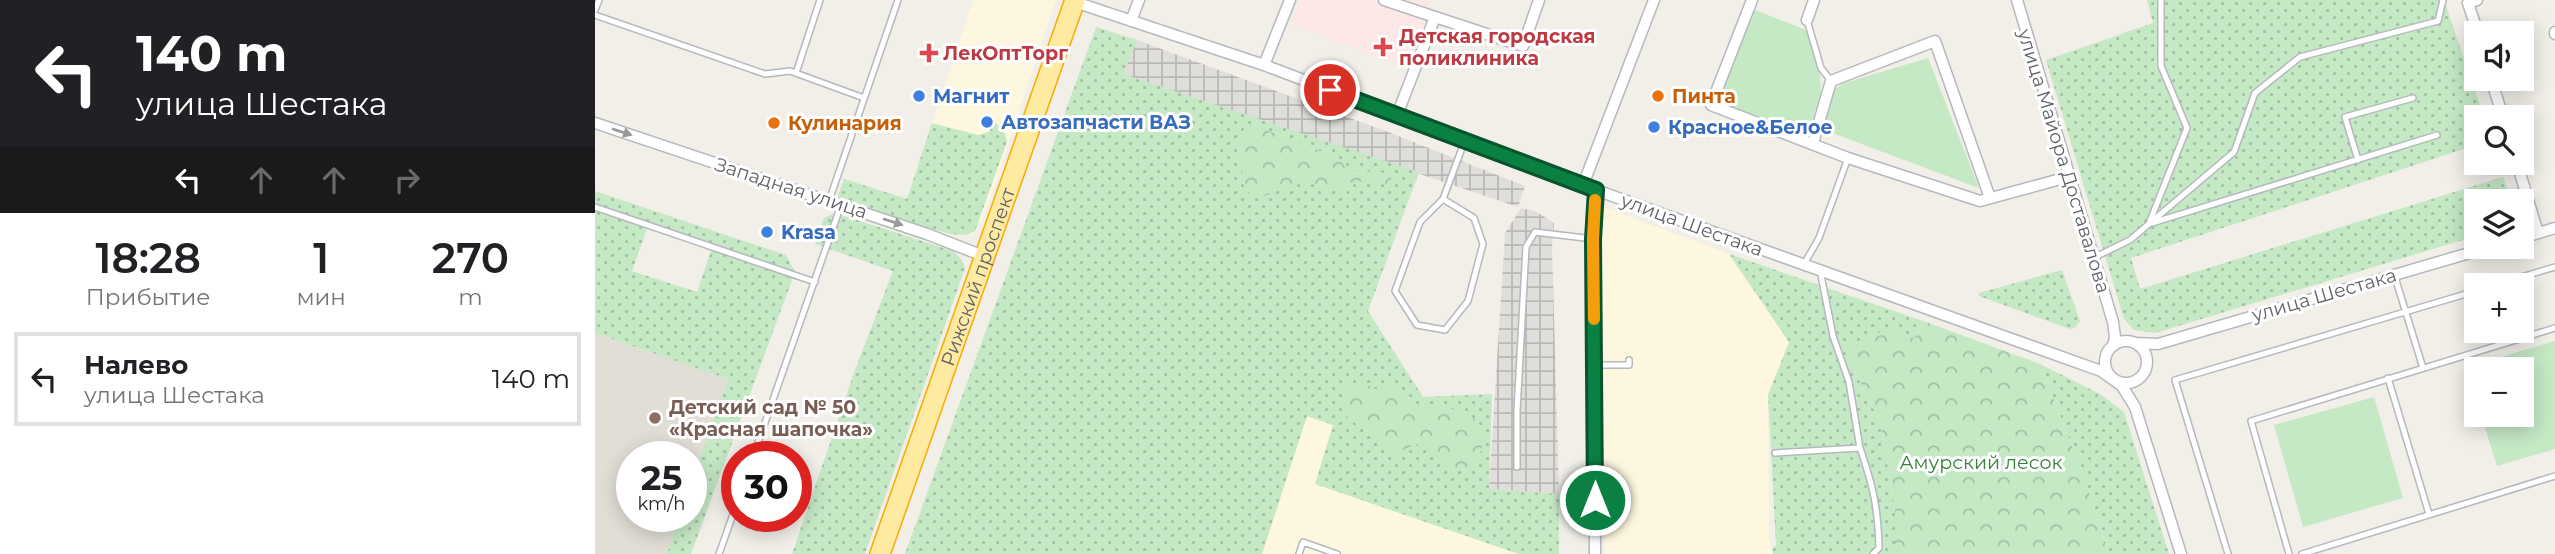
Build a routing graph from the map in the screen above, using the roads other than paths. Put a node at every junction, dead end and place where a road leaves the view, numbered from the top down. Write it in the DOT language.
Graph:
graph roads {
  1 [pos="599,0"];
  2 [pos="820,0"];
  3 [pos="898,0"];
  4 [pos="1139,0"];
  5 [pos="1290,0"];
  6 [pos="1384,0"];
  7 [pos="1539,0"];
  8 [pos="1654,0"];
  9 [pos="1752,0"];
  10 [pos="1814,0"];
  11 [pos="2017,0"];
  12 [pos="2161,0"];
  13 [pos="2443,0"];
  14 [pos="2477,0"];
  15 [pos="1075,1"];
  16 [pos="595,12"];
  17 [pos="1435,17"];
  18 [pos="1131,20"];
  19 [pos="1807,20"];
  20 [pos="2474,21"];
  21 [pos="1264,65"];
  22 [pos="796,73"];
  23 [pos="1831,81"];
  24 [pos="864,98"];
  25 [pos="2413,98"];
  26 [pos="1397,115"];
  27 [pos="595,123"];
  28 [pos="2437,135"];
  29 [pos="1465,140"];
  30 [pos="1813,143"];
  31 [pos="1848,158"];
  32 [pos="2358,160"];
  33 [pos="2521,175"];
  34 [pos="2068,177"];
  35 [pos="1583,185"];
  36 [pos="1596,190"];
  37 [pos="1990,198"];
  38 [pos="1443,199"];
  39 [pos="829,201"];
  40 [pos="841,205"];
  41 [pos="595,207"];
  42 [pos="2149,223"];
  43 [pos="2555,228"];
  44 [pos="2538,233"];
  45 [pos="2534,234"];
  46 [pos="1593,239"];
  47 [pos="2464,255"];
  48 [pos="986,257"];
  49 [pos="2092,259"];
  50 [pos="1804,265"];
  51 [pos="2555,267"];
  52 [pos="1820,271"];
  53 [pos="2534,273"];
  54 [pos="2394,275"];
  55 [pos="815,282"];
  56 [pos="2464,295"];
  57 [pos="2406,313"];
  58 [pos="2113,323"];
  59 [pos="2555,328"];
  60 [pos="2132,343"];
  61 [pos="2158,344"];
  62 [pos="2110,350"];
  63 [pos="2147,358"];
  64 [pos="2073,361"];
  65 [pos="1595,365"];
  66 [pos="2423,368"];
  67 [pos="1629,373"];
  68 [pos="2141,378"];
  69 [pos="2388,378"];
  70 [pos="2115,380"];
  71 [pos="2136,407"];
  72 [pos="759,441"];
  73 [pos="1860,448"];
  74 [pos="1775,453"];
  75 [pos="1517,467"];
  76 [pos="2555,477"];
  77 [pos="2430,514"];
  78 [pos="727,532"];
  79 [pos="719,554"];
  80 [pos="880,554"];
  81 [pos="1299,554"];
  82 [pos="1338,554"];
  83 [pos="1595,554"];
  84 [pos="1873,554"];
  85 [pos="2181,554"];
  86 [pos="2228,554"];
  87 [pos="2289,554"];
  88 [pos="2302,554"];
  1 -- 16 [label="lane"];
  2 -- 22 [label="lane"];
  3 -- 24 [label="lane"];
  4 -- 18 [label="street"];
  5 -- 21 [label="street"];
  6 -- 17 [label="street"];
  7 -- 17 [label="street"];
  8 -- 35 [label="street"];
  9 -- 30 [label="street"];
  10 -- 19 [label="street"];
  11 -- 34 [label="street, улица Майора Доставалова"];
  12 -- 42 [label="lane"];
  13 -- 42 [label="lane"];
  14 -- 20 [label="street"];
  15 -- 18 [label="street, улица Шестака"];
  15 -- 48 [label="highway, Рижский проспект"];
  16 -- 22 [label="lane"];
  17 -- 26 [label="street"];
  18 -- 21 [label="street, улица Шестака"];
  19 -- 23 [label="lane"];
  21 -- 26 [label="street, улица Шестака"];
  22 -- 24 [label="lane"];
  23 -- 30 [label="street"];
  23 -- 37 [label="street"];
  24 -- 39 [label="lane"];
  25 -- 32 [label="lane"];
  26 -- 29 [label="street, улица Шестака"];
  27 -- 39 [label="street, Западная улица, one-way"];
  28 -- 32 [label="lane"];
  29 -- 35 [label="street, улица Шестака"];
  29 -- 38 [label="lane"];
  30 -- 31 [label="street"];
  31 -- 37 [label="street"];
  31 -- 50 [label="lane"];
  32 -- 42 [label="lane"];
  33 -- 44 [label="street"];
  34 -- 37 [label="street"];
  34 -- 49 [label="street, улица Майора Доставалова"];
  35 -- 36 [label="street, улица Шестака"];
  36 -- 46 [label="street"];
  36 -- 50 [label="street, улица Шестака"];
  38 -- 38 [label="lane"];
  39 -- 40 [label="street, Западная улица"];
  40 -- 48 [label="street, Западная улица, one-way"];
  40 -- 55 [label="lane"];
  41 -- 55 [label="lane"];
  42 -- 49 [label="lane"];
  43 -- 44 [label="street"];
  44 -- 45 [label="street"];
  46 -- 65 [label="street"];
  46 -- 75 [label="lane"];
  47 -- 54 [label="street, улица Шестака"];
  48 -- 80 [label="highway, Рижский проспект"];
  49 -- 58 [label="street, улица Майора Доставалова"];
  50 -- 52 [label="street, улица Шестака"];
  51 -- 53 [label="lane"];
  52 -- 64 [label="street, улица Шестака"];
  52 -- 73 [label="lane"];
  54 -- 57 [label="lane"];
  54 -- 61 [label="street, улица Шестака"];
  55 -- 72 [label="lane"];
  56 -- 57 [label="lane"];
  57 -- 66 [label="lane"];
  57 -- 86 [label="lane"];
  58 -- 60 [label="street, улица Майора Доставалова"];
  58 -- 62 [label="street, улица Майора Доставалова"];
  59 -- 66 [label="lane"];
  60 -- 61 [label="street, улица Шестака"];
  60 -- 62 [label="street"];
  60 -- 63 [label="street"];
  61 -- 63 [label="street"];
  62 -- 64 [label="street"];
  62 -- 70 [label="street"];
  63 -- 68 [label="street"];
  64 -- 70 [label="street, улица Шестака"];
  65 -- 67 [label="lane"];
  65 -- 83 [label="street"];
  66 -- 69 [label="lane"];
  68 -- 70 [label="street"];
  68 -- 71 [label="street"];
  69 -- 77 [label="lane"];
  69 -- 87 [label="lane"];
  70 -- 71 [label="street"];
  71 -- 85 [label="street"];
  73 -- 74 [label="lane"];
  73 -- 84 [label="lane"];
  76 -- 77 [label="lane"];
  77 -- 88 [label="lane"];
  78 -- 79 [label="lane"];
  81 -- 82 [label="lane"];
}
